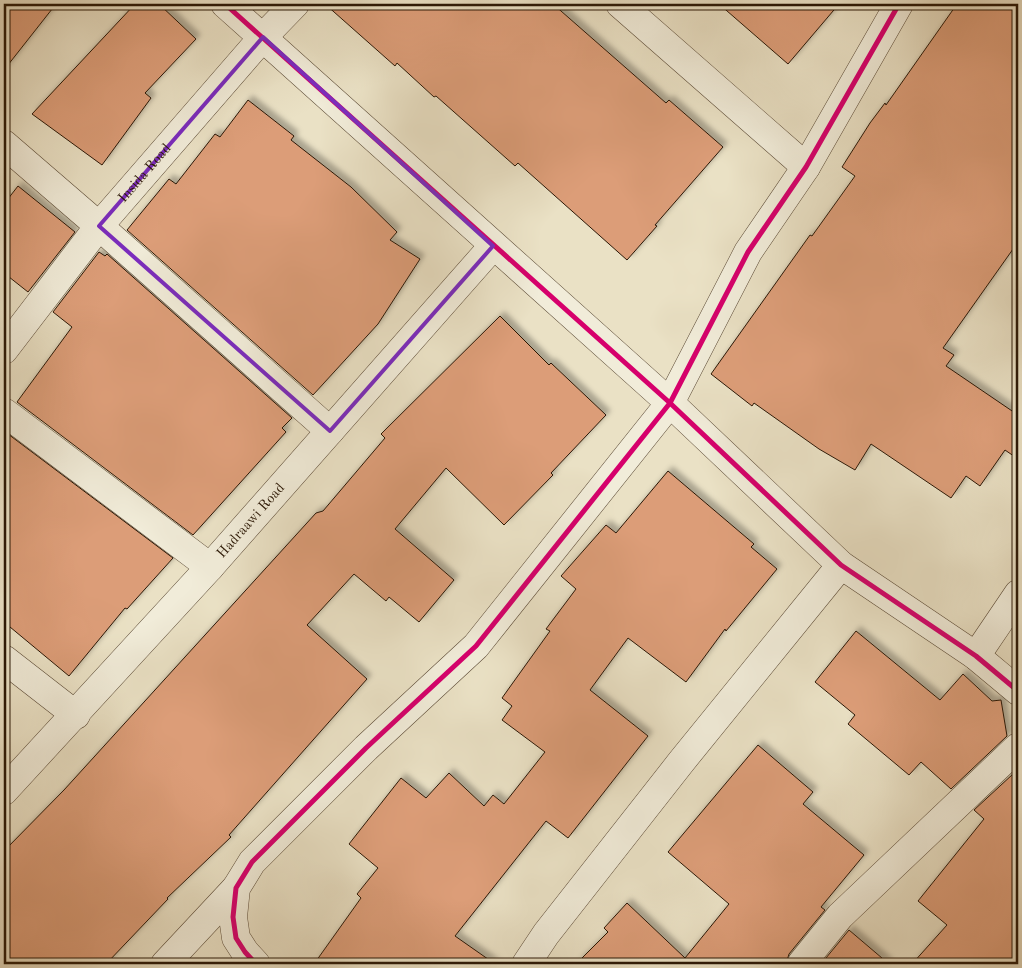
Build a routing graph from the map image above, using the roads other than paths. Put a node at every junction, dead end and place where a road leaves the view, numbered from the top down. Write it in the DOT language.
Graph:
graph roads {
  1 [pos="225,4"];
  2 [pos="295,4"];
  3 [pos="620,4"];
  4 [pos="899,4"];
  5 [pos="263,37"];
  6 [pos="4,144"];
  7 [pos="806,167"];
  8 [pos="99,226"];
  9 [pos="493,246"];
  10 [pos="4,350"];
  11 [pos="670,403"];
  12 [pos="4,412"];
  13 [pos="330,431"];
  14 [pos="841,564"];
  15 [pos="210,567"];
  16 [pos="1018,594"];
  17 [pos="976,656"];
  18 [pos="4,659"];
  19 [pos="1018,691"];
  20 [pos="76,714"];
  21 [pos="1018,748"];
  22 [pos="4,792"];
  23 [pos="236,888"];
  24 [pos="165,964"];
  25 [pos="256,964"];
  26 [pos="526,964"];
  27 [pos="801,964"];
  1 -- 5 [label="street"];
  2 -- 5 [label="street, Insida Road"];
  3 -- 7 [label="street"];
  4 -- 7 [label="street"];
  5 -- 8 [label="street, Insida Road"];
  5 -- 9 [label="street"];
  6 -- 8 [label="street"];
  7 -- 11 [label="street"];
  8 -- 10 [label="street, Insida Road"];
  8 -- 13 [label="street"];
  9 -- 11 [label="street"];
  9 -- 13 [label="street, Hadraawi Road"];
  11 -- 14 [label="street"];
  11 -- 23 [label="street"];
  12 -- 15 [label="street"];
  13 -- 15 [label="street, Hadraawi Road"];
  14 -- 17 [label="street"];
  14 -- 26 [label="street"];
  15 -- 20 [label="street, Hadraawi Road"];
  16 -- 17 [label="street"];
  17 -- 19 [label="street"];
  18 -- 20 [label="street"];
  20 -- 22 [label="street, Hadraawi Road"];
  21 -- 27 [label="street"];
  23 -- 24 [label="street"];
  23 -- 25 [label="street"];
}
